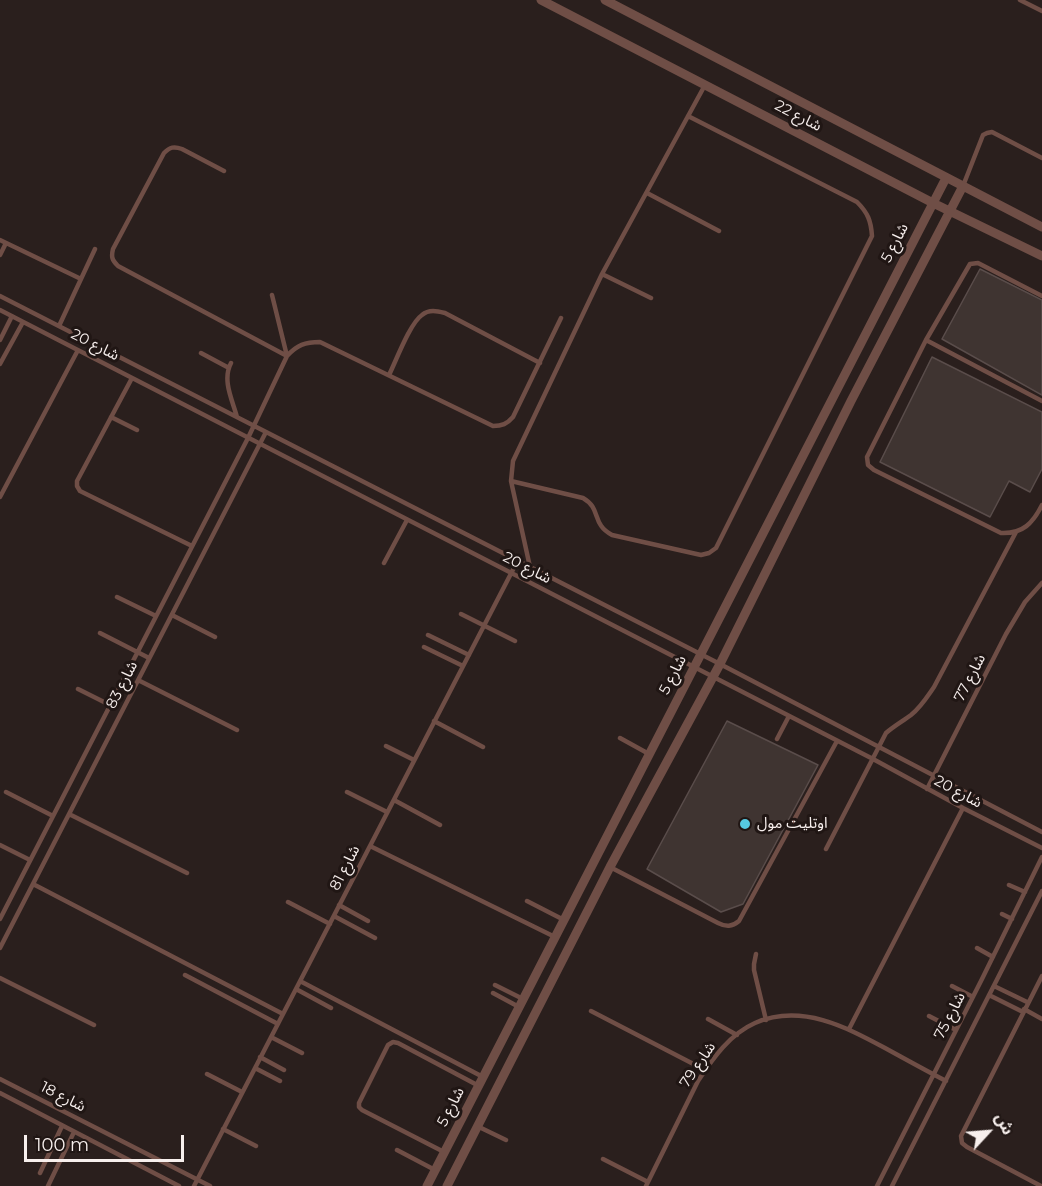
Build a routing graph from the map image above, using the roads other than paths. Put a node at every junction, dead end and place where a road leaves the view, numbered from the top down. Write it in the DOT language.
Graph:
graph roads {
  1 [pos="541,0"];
  2 [pos="605,0"];
  3 [pos="1020,0"];
  4 [pos="1042,11"];
  5 [pos="705,85"];
  6 [pos="688,116"];
  7 [pos="1042,158"];
  8 [pos="224,171"];
  9 [pos="946,178"];
  10 [pos="963,186"];
  11 [pos="646,193"];
  12 [pos="933,202"];
  13 [pos="951,211"];
  14 [pos="1042,227"];
  15 [pos="719,231"];
  16 [pos="0,240"];
  17 [pos="6,243"];
  18 [pos="95,249"];
  19 [pos="0,255"];
  20 [pos="1042,256"];
  21 [pos="602,274"];
  22 [pos="81,279"];
  23 [pos="272,295"];
  24 [pos="0,296"];
  25 [pos="1042,296"];
  26 [pos="651,298"];
  27 [pos="0,310"];
  28 [pos="12,316"];
  29 [pos="561,318"];
  30 [pos="23,322"];
  31 [pos="59,326"];
  32 [pos="0,340"];
  33 [pos="926,340"];
  34 [pos="78,350"];
  35 [pos="201,353"];
  36 [pos="287,356"];
  37 [pos="0,363"];
  38 [pos="540,363"];
  39 [pos="389,375"];
  40 [pos="132,378"];
  41 [pos="177,386"];
  42 [pos="171,398"];
  43 [pos="1042,401"];
  44 [pos="111,417"];
  45 [pos="237,417"];
  46 [pos="254,425"];
  47 [pos="137,430"];
  48 [pos="266,432"];
  49 [pos="248,438"];
  50 [pos="260,444"];
  51 [pos="511,481"];
  52 [pos="0,497"];
  53 [pos="1042,505"];
  54 [pos="407,520"];
  55 [pos="1016,532"];
  56 [pos="192,546"];
  57 [pos="518,560"];
  58 [pos="384,563"];
  59 [pos="530,567"];
  60 [pos="511,573"];
  61 [pos="1042,583"];
  62 [pos="117,597"];
  63 [pos="461,614"];
  64 [pos="172,615"];
  65 [pos="156,616"];
  66 [pos="484,626"];
  67 [pos="100,633"];
  68 [pos="428,635"];
  69 [pos="215,637"];
  70 [pos="515,641"];
  71 [pos="424,647"];
  72 [pos="137,652"];
  73 [pos="700,654"];
  74 [pos="469,655"];
  75 [pos="149,658"];
  76 [pos="720,664"];
  77 [pos="463,666"];
  78 [pos="694,667"];
  79 [pos="713,677"];
  80 [pos="138,680"];
  81 [pos="78,689"];
  82 [pos="110,705"];
  83 [pos="789,716"];
  84 [pos="434,721"];
  85 [pos="237,730"];
  86 [pos="620,738"];
  87 [pos="777,739"];
  88 [pos="837,741"];
  89 [pos="386,746"];
  90 [pos="483,747"];
  91 [pos="879,747"];
  92 [pos="649,754"];
  93 [pos="873,759"];
  94 [pos="414,760"];
  95 [pos="933,776"];
  96 [pos="927,789"];
  97 [pos="6,792"];
  98 [pos="347,792"];
  99 [pos="394,800"];
  100 [pos="963,808"];
  101 [pos="387,812"];
  102 [pos="69,814"];
  103 [pos="53,816"];
  104 [pos="440,825"];
  105 [pos="1042,832"];
  106 [pos="0,845"];
  107 [pos="370,846"];
  108 [pos="1042,848"];
  109 [pos="826,849"];
  110 [pos="1042,857"];
  111 [pos="30,860"];
  112 [pos="609,867"];
  113 [pos="187,873"];
  114 [pos="33,884"];
  115 [pos="1009,885"];
  116 [pos="1042,891"];
  117 [pos="1025,892"];
  118 [pos="527,901"];
  119 [pos="288,903"];
  120 [pos="339,905"];
  121 [pos="1002,914"];
  122 [pos="334,916"];
  123 [pos="0,919"];
  124 [pos="1012,919"];
  125 [pos="564,920"];
  126 [pos="368,921"];
  127 [pos="330,924"];
  128 [pos="555,937"];
  129 [pos="375,938"];
  130 [pos="0,948"];
  131 [pos="977,948"];
  132 [pos="756,954"];
  133 [pos="993,957"];
  134 [pos="185,975"];
  135 [pos="1042,976"];
  136 [pos="0,978"];
  137 [pos="300,981"];
  138 [pos="495,985"];
  139 [pos="952,986"];
  140 [pos="994,986"];
  141 [pos="296,989"];
  142 [pos="493,993"];
  143 [pos="989,995"];
  144 [pos="973,997"];
  145 [pos="1028,1002"];
  146 [pos="521,1003"];
  147 [pos="331,1008"];
  148 [pos="1023,1010"];
  149 [pos="591,1011"];
  150 [pos="283,1014"];
  151 [pos="929,1016"];
  152 [pos="708,1019"];
  153 [pos="1042,1019"];
  154 [pos="766,1020"];
  155 [pos="278,1024"];
  156 [pos="94,1025"];
  157 [pos="849,1029"];
  158 [pos="956,1030"];
  159 [pos="737,1035"];
  160 [pos="271,1037"];
  161 [pos="302,1053"];
  162 [pos="260,1057"];
  163 [pos="255,1068"];
  164 [pos="284,1070"];
  165 [pos="705,1070"];
  166 [pos="207,1074"];
  167 [pos="934,1074"];
  168 [pos="0,1079"];
  169 [pos="280,1081"];
  170 [pos="946,1081"];
  171 [pos="481,1082"];
  172 [pos="496,1089"];
  173 [pos="242,1092"];
  174 [pos="0,1093"];
  175 [pos="62,1126"];
  176 [pos="477,1126"];
  177 [pos="223,1129"];
  178 [pos="74,1132"];
  179 [pos="506,1140"];
  180 [pos="898,1144"];
  181 [pos="256,1146"];
  182 [pos="397,1150"];
  183 [pos="910,1150"];
  184 [pos="445,1152"];
  185 [pos="603,1159"];
  186 [pos="435,1170"];
  187 [pos="40,1173"];
  188 [pos="197,1179"];
  189 [pos="647,1184"];
  190 [pos="48,1186"];
  191 [pos="179,1186"];
  192 [pos="194,1186"];
  193 [pos="210,1186"];
  194 [pos="427,1186"];
  195 [pos="447,1186"];
  196 [pos="877,1186"];
  197 [pos="892,1186"];
  198 [pos="1041,1186"];
  1 -- 5 [label="street, شارع 22"];
  2 -- 9 [label="street, شارع 22"];
  3 -- 4 [label="lane"];
  5 -- 6 [label="lane"];
  5 -- 12 [label="street, شارع 22"];
  6 -- 11 [label="lane"];
  6 -- 51 [label="lane"];
  7 -- 10 [label="lane"];
  8 -- 36 [label="lane"];
  9 -- 10 [label="street, شارع 22"];
  9 -- 12 [label="street, شارع 5"];
  10 -- 13 [label="street"];
  10 -- 14 [label="street, شارع 22"];
  11 -- 15 [label="lane"];
  11 -- 21 [label="lane"];
  12 -- 13 [label="street, شارع 22"];
  12 -- 73 [label="street, شارع 5"];
  13 -- 20 [label="street, شارع 22"];
  13 -- 76 [label="street"];
  16 -- 17 [label="lane"];
  17 -- 19 [label="lane"];
  17 -- 22 [label="lane"];
  18 -- 22 [label="lane"];
  21 -- 26 [label="lane"];
  21 -- 51 [label="lane"];
  22 -- 31 [label="lane"];
  23 -- 36 [label="lane"];
  24 -- 31 [label="lane, شارع 20"];
  25 -- 33 [label="lane"];
  27 -- 28 [label="lane, شارع 20"];
  28 -- 30 [label="lane, شارع 20"];
  28 -- 32 [label="lane"];
  29 -- 38 [label="lane"];
  30 -- 34 [label="lane, شارع 20"];
  30 -- 37 [label="lane"];
  31 -- 41 [label="lane, شارع 20"];
  33 -- 43 [label="lane"];
  33 -- 55 [label="lane"];
  34 -- 40 [label="lane, شارع 20"];
  34 -- 52 [label="lane"];
  35 -- 45 [label="lane"];
  36 -- 39 [label="lane"];
  36 -- 46 [label="lane, شارع 83"];
  38 -- 39 [label="lane"];
  38 -- 39 [label="lane"];
  40 -- 42 [label="lane, شارع 20"];
  40 -- 44 [label="lane"];
  41 -- 42 [label="lane"];
  41 -- 45 [label="lane, شارع 20"];
  42 -- 49 [label="lane, شارع 20"];
  44 -- 47 [label="lane"];
  44 -- 56 [label="lane"];
  45 -- 46 [label="lane, شارع 20"];
  46 -- 48 [label="lane, شارع 20"];
  46 -- 49 [label="lane, شارع 83"];
  48 -- 50 [label="lane, شارع 83"];
  48 -- 57 [label="lane, شارع 20"];
  49 -- 50 [label="lane, شارع 20"];
  49 -- 56 [label="lane, شارع 83"];
  50 -- 54 [label="lane, شارع 20"];
  50 -- 64 [label="lane, شارع 83"];
  51 -- 59 [label="lane"];
  53 -- 55 [label="lane"];
  54 -- 58 [label="lane"];
  54 -- 60 [label="lane, شارع 20"];
  55 -- 91 [label="lane"];
  56 -- 65 [label="lane, شارع 83"];
  57 -- 59 [label="lane, شارع 20"];
  57 -- 60 [label="lane, شارع 81"];
  59 -- 73 [label="lane, شارع 20"];
  60 -- 66 [label="lane, شارع 81"];
  60 -- 78 [label="lane, شارع 20"];
  61 -- 95 [label="lane, شارع 77"];
  62 -- 65 [label="lane"];
  63 -- 66 [label="lane"];
  64 -- 69 [label="lane"];
  64 -- 75 [label="lane, شارع 83"];
  65 -- 72 [label="lane, شارع 83"];
  66 -- 70 [label="lane"];
  66 -- 74 [label="lane, شارع 81"];
  67 -- 72 [label="lane"];
  68 -- 74 [label="lane"];
  71 -- 77 [label="lane"];
  72 -- 75 [label="lane"];
  72 -- 82 [label="lane, شارع 83"];
  73 -- 76 [label="lane, شارع 20"];
  73 -- 78 [label="street, شارع 5"];
  74 -- 77 [label="lane, شارع 81"];
  75 -- 80 [label="lane, شارع 83"];
  76 -- 79 [label="street"];
  76 -- 91 [label="lane, شارع 20"];
  77 -- 84 [label="lane, شارع 81"];
  78 -- 79 [label="lane, شارع 20"];
  78 -- 92 [label="street, شارع 5"];
  79 -- 83 [label="lane, شارع 20"];
  79 -- 112 [label="street"];
  80 -- 85 [label="lane"];
  80 -- 102 [label="lane, شارع 83"];
  81 -- 82 [label="lane"];
  82 -- 103 [label="lane, شارع 83"];
  83 -- 87 [label="lane"];
  83 -- 88 [label="lane, شارع 20"];
  84 -- 90 [label="lane"];
  84 -- 94 [label="lane, شارع 81"];
  86 -- 92 [label="lane"];
  88 -- 93 [label="lane, شارع 20"];
  88 -- 112 [label="lane"];
  89 -- 94 [label="lane"];
  91 -- 93 [label="lane"];
  91 -- 95 [label="lane, شارع 20"];
  92 -- 125 [label="street, شارع 5"];
  93 -- 96 [label="lane, شارع 20"];
  93 -- 109 [label="lane"];
  94 -- 99 [label="lane, شارع 81"];
  95 -- 96 [label="lane, شارع 77"];
  95 -- 105 [label="lane, شارع 20"];
  96 -- 100 [label="lane, شارع 20"];
  97 -- 103 [label="lane"];
  98 -- 101 [label="lane"];
  99 -- 101 [label="lane, شارع 81"];
  99 -- 104 [label="lane"];
  100 -- 108 [label="lane, شارع 20"];
  100 -- 157 [label="lane"];
  101 -- 107 [label="lane, شارع 81"];
  102 -- 113 [label="lane"];
  102 -- 114 [label="lane, شارع 83"];
  103 -- 111 [label="lane, شارع 83"];
  106 -- 111 [label="lane"];
  107 -- 120 [label="lane, شارع 81"];
  107 -- 128 [label="lane"];
  110 -- 117 [label="lane, شارع 75"];
  111 -- 123 [label="lane, شارع 83"];
  112 -- 172 [label="street"];
  114 -- 130 [label="lane, شارع 83"];
  114 -- 150 [label="lane"];
  115 -- 117 [label="lane"];
  116 -- 140 [label="lane, شارع 75"];
  117 -- 124 [label="lane, شارع 75"];
  118 -- 125 [label="lane"];
  119 -- 127 [label="lane"];
  120 -- 122 [label="lane, شارع 81"];
  120 -- 126 [label="lane"];
  121 -- 124 [label="lane"];
  122 -- 127 [label="lane, شارع 81"];
  122 -- 129 [label="lane"];
  124 -- 133 [label="lane, شارع 75"];
  125 -- 128 [label="street, شارع 5"];
  127 -- 137 [label="lane, شارع 81"];
  128 -- 146 [label="street, شارع 5"];
  131 -- 133 [label="lane"];
  132 -- 154 [label="lane"];
  133 -- 144 [label="lane, شارع 75"];
  134 -- 155 [label="lane"];
  135 -- 145 [label="lane"];
  136 -- 156 [label="lane"];
  137 -- 141 [label="lane, شارع 81"];
  137 -- 171 [label="lane"];
  138 -- 146 [label="lane"];
  139 -- 144 [label="lane"];
  140 -- 143 [label="lane, شارع 75"];
  140 -- 145 [label="lane"];
  141 -- 147 [label="lane"];
  141 -- 150 [label="lane, شارع 81"];
  142 -- 146 [label="lane"];
  143 -- 148 [label="lane"];
  143 -- 170 [label="lane, شارع 75"];
  144 -- 158 [label="lane, شارع 75"];
  145 -- 148 [label="lane"];
  146 -- 171 [label="street, شارع 5"];
  148 -- 153 [label="lane"];
  148 -- 198 [label="lane"];
  149 -- 165 [label="lane"];
  150 -- 155 [label="lane, شارع 81"];
  151 -- 158 [label="lane"];
  152 -- 159 [label="lane"];
  154 -- 157 [label="lane, شارع 79"];
  154 -- 159 [label="lane, شارع 79"];
  155 -- 160 [label="lane, شارع 81"];
  157 -- 167 [label="lane, شارع 79"];
  158 -- 167 [label="lane, شارع 75"];
  159 -- 165 [label="lane, شارع 79"];
  160 -- 161 [label="lane"];
  160 -- 162 [label="lane, شارع 81"];
  162 -- 163 [label="lane, شارع 81"];
  162 -- 164 [label="lane"];
  163 -- 169 [label="lane"];
  163 -- 173 [label="lane, شارع 81"];
  165 -- 189 [label="lane, شارع 79"];
  166 -- 173 [label="lane"];
  167 -- 170 [label="lane, شارع 79"];
  167 -- 180 [label="lane, شارع 75"];
  168 -- 188 [label="lane, شارع 18"];
  170 -- 183 [label="lane, شارع 75"];
  171 -- 172 [label="street"];
  171 -- 184 [label="street, شارع 5"];
  171 -- 184 [label="lane"];
  172 -- 176 [label="street"];
  173 -- 177 [label="lane, شارع 81"];
  174 -- 175 [label="lane, شارع 18"];
  175 -- 178 [label="lane, شارع 18"];
  175 -- 187 [label="lane"];
  176 -- 179 [label="lane"];
  176 -- 195 [label="street"];
  177 -- 181 [label="lane"];
  177 -- 188 [label="lane, شارع 81"];
  178 -- 190 [label="lane"];
  178 -- 191 [label="lane, شارع 18"];
  180 -- 183 [label="lane"];
  180 -- 196 [label="lane, شارع 75"];
  182 -- 186 [label="lane"];
  183 -- 197 [label="lane, شارع 75"];
  184 -- 186 [label="street, شارع 5"];
  185 -- 189 [label="lane"];
  186 -- 194 [label="street, شارع 5"];
  188 -- 192 [label="lane, شارع 81"];
  188 -- 193 [label="lane, شارع 18"];
}
